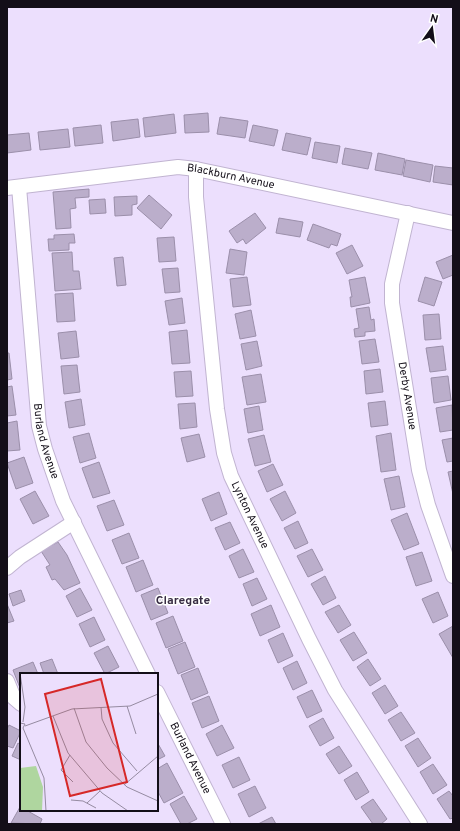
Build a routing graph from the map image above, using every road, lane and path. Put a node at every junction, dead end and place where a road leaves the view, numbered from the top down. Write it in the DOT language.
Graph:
graph roads {
  1 [pos="196,168"];
  2 [pos="13,188"];
  3 [pos="408,213"];
  4 [pos="453,223"];
  5 [pos="74,522"];
  6 [pos="7,568"];
  7 [pos="453,576"];
  8 [pos="148,673"];
  9 [pos="7,681"];
  10 [pos="158,694"];
  11 [pos="20,703"];
  12 [pos="224,824"];
  13 [pos="420,824"];
  1 -- 2 [label="street, Blackburn Avenue"];
  1 -- 3 [label="street, Blackburn Avenue"];
  1 -- 13 [label="street, Lynton Avenue"];
  2 -- 5 [label="street, Burland Avenue"];
  3 -- 4 [label="street, Blackburn Avenue"];
  3 -- 7 [label="street, Derby Avenue"];
  5 -- 6 [label="street"];
  5 -- 8 [label="street, Burland Avenue"];
  9 -- 11 [label="street"];
  10 -- 12 [label="street, Burland Avenue"];
}
